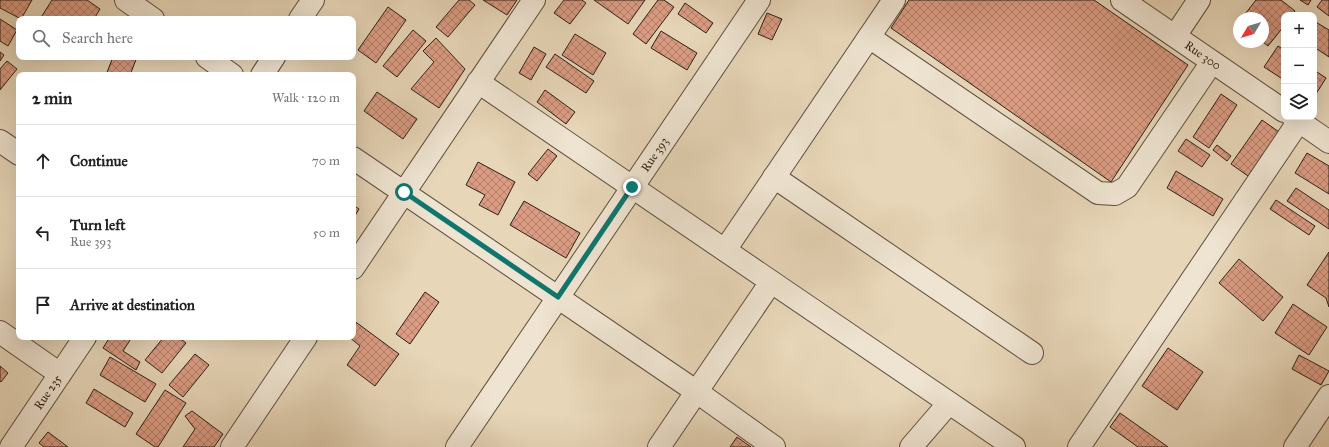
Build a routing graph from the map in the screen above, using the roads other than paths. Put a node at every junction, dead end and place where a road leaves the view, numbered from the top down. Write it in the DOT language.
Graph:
graph roads {
  1 [pos="126,0"];
  2 [pos="313,0"];
  3 [pos="534,0"];
  4 [pos="758,0"];
  5 [pos="894,0"];
  6 [pos="1122,0"];
  7 [pos="1199,0"];
  8 [pos="149,16"];
  9 [pos="302,16"];
  10 [pos="1175,36"];
  11 [pos="869,37"];
  12 [pos="211,60"];
  13 [pos="272,60"];
  14 [pos="1212,62"];
  15 [pos="228,72"];
  16 [pos="264,72"];
  17 [pos="478,82"];
  18 [pos="1281,109"];
  19 [pos="1289,120"];
  20 [pos="1298,120"];
  21 [pos="0,141"];
  22 [pos="1329,142"];
  23 [pos="16,152"];
  24 [pos="356,160"];
  25 [pos="774,177"];
  26 [pos="632,187"];
  27 [pos="404,192"];
  28 [pos="724,250"];
  29 [pos="356,264"];
  30 [pos="771,282"];
  31 [pos="558,297"];
  32 [pos="0,332"];
  33 [pos="83,340"];
  34 [pos="304,340"];
  35 [pos="1032,353"];
  36 [pos="60,374"];
  37 [pos="697,392"];
  38 [pos="1329,396"];
  39 [pos="949,403"];
  40 [pos="15,446"];
  41 [pos="232,447"];
  42 [pos="456,447"];
  43 [pos="659,447"];
  44 [pos="774,447"];
  45 [pos="911,447"];
  46 [pos="1014,447"];
  47 [pos="1078,447"];
  48 [pos="1295,447"];
  1 -- 8 [label="street"];
  2 -- 9 [label="street"];
  3 -- 17 [label="street"];
  4 -- 26 [label="street, Rue 393"];
  5 -- 11 [label="street"];
  6 -- 10 [label="street, Rue 300"];
  7 -- 10 [label="street"];
  10 -- 14 [label="street, Rue 300"];
  11 -- 14 [label="street"];
  11 -- 25 [label="street"];
  12 -- 15 [label="street"];
  13 -- 16 [label="street"];
  14 -- 18 [label="street, Rue 300"];
  17 -- 26 [label="street"];
  17 -- 27 [label="street"];
  19 -- 47 [label="street"];
  20 -- 22 [label="street, Rue 300"];
  21 -- 23 [label="street"];
  24 -- 27 [label="street"];
  25 -- 28 [label="street"];
  25 -- 35 [label="street"];
  26 -- 28 [label="street"];
  26 -- 31 [label="street, Rue 393"];
  27 -- 29 [label="street"];
  27 -- 31 [label="street"];
  28 -- 30 [label="street"];
  30 -- 37 [label="street"];
  30 -- 39 [label="street"];
  31 -- 37 [label="street"];
  31 -- 42 [label="street, Rue 393"];
  32 -- 36 [label="street"];
  33 -- 36 [label="street, Rue 235"];
  34 -- 41 [label="street"];
  36 -- 40 [label="street, Rue 235"];
  37 -- 43 [label="street"];
  37 -- 44 [label="street"];
  38 -- 48 [label="street"];
  39 -- 45 [label="street"];
  39 -- 46 [label="street"];
}
